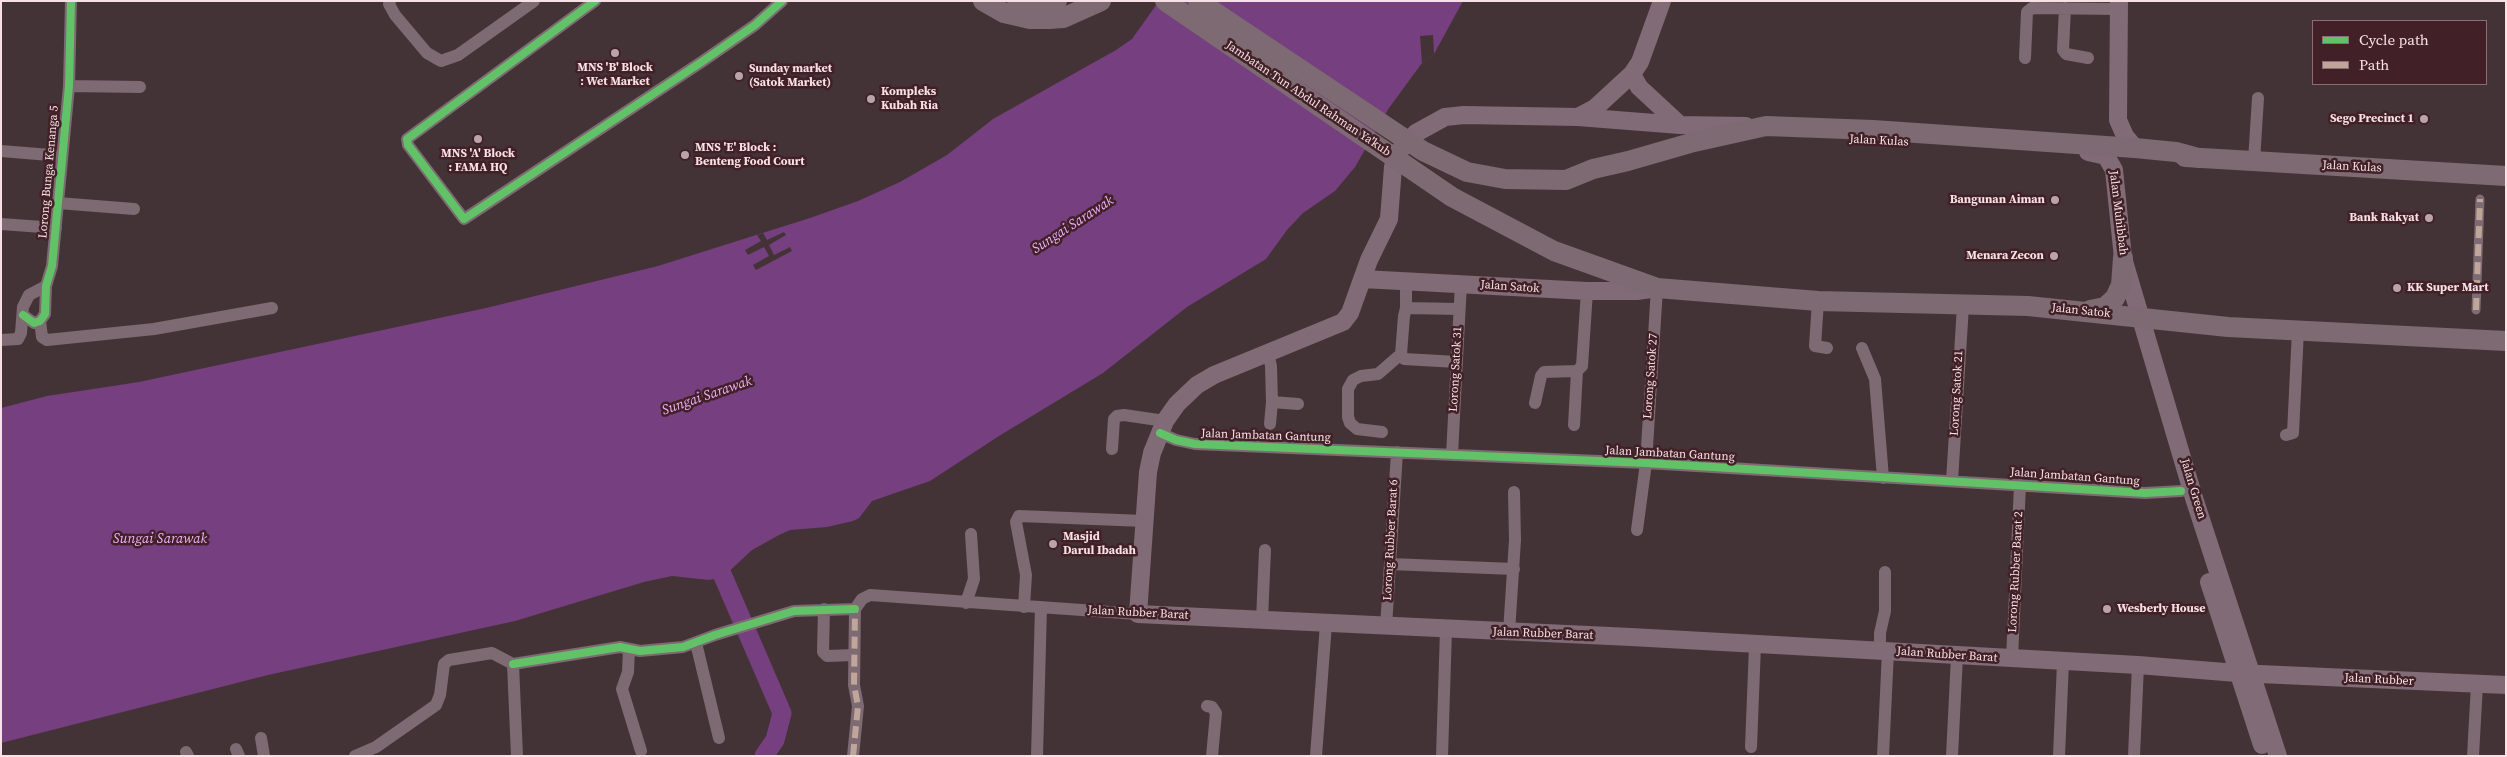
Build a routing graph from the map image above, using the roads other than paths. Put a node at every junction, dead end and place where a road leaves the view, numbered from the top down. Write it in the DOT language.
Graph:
graph roads {
  1 [pos="71,1"];
  2 [pos="390,1"];
  3 [pos="534,1"];
  4 [pos="595,1"];
  5 [pos="782,1"];
  6 [pos="983,1"];
  7 [pos="1017,1"];
  8 [pos="1057,1"];
  9 [pos="1101,1"];
  10 [pos="1165,1"];
  11 [pos="1198,1"];
  12 [pos="1662,1"];
  13 [pos="2119,5"];
  14 [pos="2065,8"];
  15 [pos="2025,58"];
  16 [pos="2088,58"];
  17 [pos="1632,74"];
  18 [pos="69,86"];
  19 [pos="140,88"];
  20 [pos="2258,98"];
  21 [pos="1578,117"];
  22 [pos="2118,120"];
  23 [pos="1680,125"];
  24 [pos="1766,126"];
  25 [pos="2135,148"];
  26 [pos="2092,149"];
  27 [pos="1,150"];
  28 [pos="62,156"];
  29 [pos="2198,158"];
  30 [pos="2254,162"];
  31 [pos="1468,172"];
  32 [pos="2506,176"];
  33 [pos="1566,180"];
  34 [pos="1452,197"];
  35 [pos="2480,200"];
  36 [pos="58,203"];
  37 [pos="134,209"];
  38 [pos="1,224"];
  39 [pos="56,228"];
  40 [pos="2123,258"];
  41 [pos="1363,279"];
  42 [pos="1406,281"];
  43 [pos="1461,284"];
  44 [pos="46,286"];
  45 [pos="1657,288"];
  46 [pos="1587,291"];
  47 [pos="1818,301"];
  48 [pos="1963,306"];
  49 [pos="272,308"];
  50 [pos="1406,308"];
  51 [pos="1459,309"];
  52 [pos="2476,310"];
  53 [pos="2086,311"];
  54 [pos="23,315"];
  55 [pos="2120,315"];
  56 [pos="2142,317"];
  57 [pos="40,321"];
  58 [pos="2298,330"];
  59 [pos="1,340"];
  60 [pos="2506,341"];
  61 [pos="1827,348"];
  62 [pos="1862,348"];
  63 [pos="1268,353"];
  64 [pos="1401,354"];
  65 [pos="1456,362"];
  66 [pos="1577,371"];
  67 [pos="1272,402"];
  68 [pos="1536,403"];
  69 [pos="1298,404"];
  70 [pos="1270,424"];
  71 [pos="1574,425"];
  72 [pos="1162,427"];
  73 [pos="1382,432"];
  74 [pos="2286,435"];
  75 [pos="1112,450"];
  76 [pos="1397,452"];
  77 [pos="1452,455"];
  78 [pos="1646,463"];
  79 [pos="1883,478"];
  80 [pos="1952,481"];
  81 [pos="2020,485"];
  82 [pos="2181,491"];
  83 [pos="1514,492"];
  84 [pos="1144,521"];
  85 [pos="1637,530"];
  86 [pos="971,534"];
  87 [pos="1265,550"];
  88 [pos="1390,564"];
  89 [pos="1514,569"];
  90 [pos="1885,572"];
  91 [pos="966,603"];
  92 [pos="1024,607"];
  93 [pos="1042,607"];
  94 [pos="824,609"];
  95 [pos="855,609"];
  96 [pos="1138,614"];
  97 [pos="1262,620"];
  98 [pos="1326,624"];
  99 [pos="1386,627"];
  100 [pos="1446,630"];
  101 [pos="1509,632"];
  102 [pos="696,642"];
  103 [pos="1755,645"];
  104 [pos="628,649"];
  105 [pos="1884,652"];
  106 [pos="854,655"];
  107 [pos="1957,656"];
  108 [pos="2012,659"];
  109 [pos="2063,662"];
  110 [pos="513,664"];
  111 [pos="2138,665"];
  112 [pos="2244,673"];
  113 [pos="2477,684"];
  114 [pos="2506,685"];
  115 [pos="1207,706"];
  116 [pos="261,738"];
  117 [pos="719,738"];
  118 [pos="1750,747"];
  119 [pos="642,751"];
  120 [pos="264,756"];
  121 [pos="356,756"];
  122 [pos="518,756"];
  123 [pos="853,756"];
  124 [pos="1037,756"];
  125 [pos="1212,756"];
  126 [pos="1316,756"];
  127 [pos="1442,756"];
  128 [pos="1883,756"];
  129 [pos="1952,756"];
  130 [pos="2060,756"];
  131 [pos="2134,756"];
  132 [pos="2266,756"];
  133 [pos="2278,756"];
  134 [pos="2473,756"];
  1 -- 18 [label="street, Lorong Bunga Kenanga 5"];
  2 -- 3 [label="street"];
  4 -- 5 [label="street"];
  6 -- 9 [label="main road"];
  7 -- 8 [label="main road"];
  10 -- 34 [label="main road, Jambatan Tun Abdul Rahman Ya'kub"];
  11 -- 31 [label="main road, Jambatan Tun Abdul Rahman Ya'kub"];
  12 -- 17 [label="main road"];
  13 -- 14 [label="street"];
  13 -- 22 [label="main road"];
  14 -- 15 [label="street"];
  14 -- 16 [label="street"];
  17 -- 21 [label="main road"];
  17 -- 23 [label="main road"];
  18 -- 19 [label="street"];
  18 -- 28 [label="street, Lorong Bunga Kenanga 5"];
  20 -- 30 [label="street"];
  21 -- 23 [label="main road, Jalan Kulas"];
  21 -- 41 [label="main road, Jalan Kulas"];
  22 -- 25 [label="main road"];
  22 -- 26 [label="main road"];
  23 -- 24 [label="main road, Jalan Kulas"];
  24 -- 26 [label="main road, Jalan Kulas"];
  24 -- 33 [label="main road, Jalan Kulas"];
  25 -- 26 [label="main road, Jalan Kulas"];
  25 -- 29 [label="main road, Jalan Kulas"];
  26 -- 29 [label="main road, Jalan Kulas"];
  26 -- 33 [label="main road, Jalan Kulas"];
  26 -- 40 [label="main road, Jalan Muhibbah"];
  27 -- 28 [label="street"];
  28 -- 36 [label="street, Lorong Bunga Kenanga 5"];
  29 -- 30 [label="main road, Jalan Kulas"];
  30 -- 32 [label="main road, Jalan Kulas"];
  31 -- 33 [label="main road, Jalan Kulas"];
  34 -- 45 [label="main road, Jalan Satok"];
  35 -- 52 [label="street"];
  36 -- 37 [label="street"];
  36 -- 39 [label="street, Lorong Bunga Kenanga 5"];
  38 -- 39 [label="street"];
  39 -- 44 [label="street, Lorong Bunga Kenanga 5"];
  40 -- 53 [label="main road"];
  40 -- 56 [label="main road, Jalan Muhibbah"];
  41 -- 42 [label="main road, Jalan Satok"];
  41 -- 63 [label="main road, Jalan Kulas"];
  42 -- 43 [label="main road, Jalan Satok"];
  42 -- 50 [label="street"];
  43 -- 46 [label="main road, Jalan Satok"];
  43 -- 51 [label="street, Lorong Satok 31"];
  44 -- 54 [label="street"];
  44 -- 57 [label="street, Lorong Bunga Kenanga 5"];
  45 -- 46 [label="main road, Jalan Satok"];
  45 -- 47 [label="main road, Jalan Satok"];
  45 -- 78 [label="street, Lorong Satok 27"];
  46 -- 66 [label="street"];
  47 -- 48 [label="main road, Jalan Satok"];
  47 -- 61 [label="street"];
  48 -- 53 [label="main road, Jalan Satok"];
  48 -- 80 [label="street, Lorong Satok 21"];
  49 -- 57 [label="street"];
  50 -- 51 [label="street"];
  50 -- 64 [label="street"];
  51 -- 65 [label="street, Lorong Satok 31"];
  53 -- 55 [label="main road, Jalan Satok"];
  54 -- 57 [label="street"];
  54 -- 59 [label="street"];
  55 -- 56 [label="main road, Jalan Satok"];
  55 -- 82 [label="main road, Jalan Green"];
  56 -- 58 [label="main road, Jalan Satok"];
  56 -- 112 [label="main road, Jalan Green"];
  58 -- 60 [label="main road, Jalan Satok"];
  58 -- 74 [label="street"];
  62 -- 79 [label="street"];
  63 -- 67 [label="street"];
  63 -- 72 [label="main road, Jalan Kulas"];
  64 -- 65 [label="street"];
  64 -- 73 [label="street"];
  65 -- 77 [label="street, Lorong Satok 31"];
  66 -- 68 [label="street"];
  66 -- 71 [label="street"];
  67 -- 69 [label="street"];
  67 -- 70 [label="street"];
  72 -- 75 [label="street, Jalan Jambatan Gantung"];
  72 -- 76 [label="street, Jalan Jambatan Gantung"];
  72 -- 84 [label="main road, Jalan Kulas"];
  76 -- 77 [label="street, Jalan Jambatan Gantung"];
  76 -- 88 [label="street, Lorong Rubber Barat 6"];
  77 -- 78 [label="street, Jalan Jambatan Gantung"];
  78 -- 79 [label="street, Jalan Jambatan Gantung"];
  78 -- 85 [label="street, Lorong Satok 27"];
  79 -- 80 [label="street, Jalan Jambatan Gantung"];
  80 -- 81 [label="street, Jalan Jambatan Gantung"];
  81 -- 82 [label="street, Jalan Jambatan Gantung"];
  81 -- 108 [label="street, Lorong Rubber Barat 2"];
  82 -- 112 [label="main road, Jalan Green"];
  83 -- 89 [label="street"];
  84 -- 92 [label="street"];
  84 -- 96 [label="main road, Jalan Kulas"];
  86 -- 91 [label="street"];
  87 -- 97 [label="street"];
  88 -- 89 [label="street"];
  88 -- 99 [label="street, Lorong Rubber Barat 6"];
  89 -- 101 [label="street"];
  90 -- 105 [label="street"];
  91 -- 92 [label="street, Jalan Rubber Barat"];
  91 -- 95 [label="street, Jalan Rubber Barat"];
  92 -- 93 [label="street, Jalan Rubber Barat"];
  93 -- 96 [label="street, Jalan Rubber Barat"];
  93 -- 124 [label="street"];
  94 -- 95 [label="street"];
  94 -- 102 [label="street"];
  94 -- 106 [label="street"];
  95 -- 106 [label="street"];
  96 -- 97 [label="main road, Jalan Rubber Barat"];
  97 -- 98 [label="main road, Jalan Rubber Barat"];
  98 -- 99 [label="main road, Jalan Rubber Barat"];
  98 -- 126 [label="street"];
  99 -- 100 [label="main road, Jalan Rubber Barat"];
  100 -- 101 [label="main road, Jalan Rubber Barat"];
  100 -- 127 [label="street"];
  101 -- 103 [label="main road, Jalan Rubber Barat"];
  102 -- 104 [label="street"];
  102 -- 117 [label="street"];
  103 -- 105 [label="main road, Jalan Rubber Barat"];
  103 -- 118 [label="street"];
  104 -- 110 [label="street"];
  104 -- 119 [label="street"];
  105 -- 107 [label="main road, Jalan Rubber Barat"];
  105 -- 128 [label="street"];
  106 -- 123 [label="street"];
  107 -- 108 [label="main road, Jalan Rubber Barat"];
  107 -- 129 [label="street"];
  108 -- 109 [label="main road, Jalan Rubber Barat"];
  109 -- 111 [label="main road, Jalan Rubber Barat"];
  109 -- 130 [label="street"];
  110 -- 121 [label="street"];
  110 -- 122 [label="street"];
  111 -- 112 [label="main road, Jalan Rubber Barat"];
  111 -- 131 [label="street"];
  112 -- 113 [label="main road, Jalan Rubber"];
  112 -- 132 [label="main road, Jalan Green"];
  112 -- 133 [label="main road, Jalan Green"];
  113 -- 114 [label="main road, Jalan Rubber"];
  113 -- 134 [label="street"];
  115 -- 125 [label="street"];
  116 -- 120 [label="street"];
}
